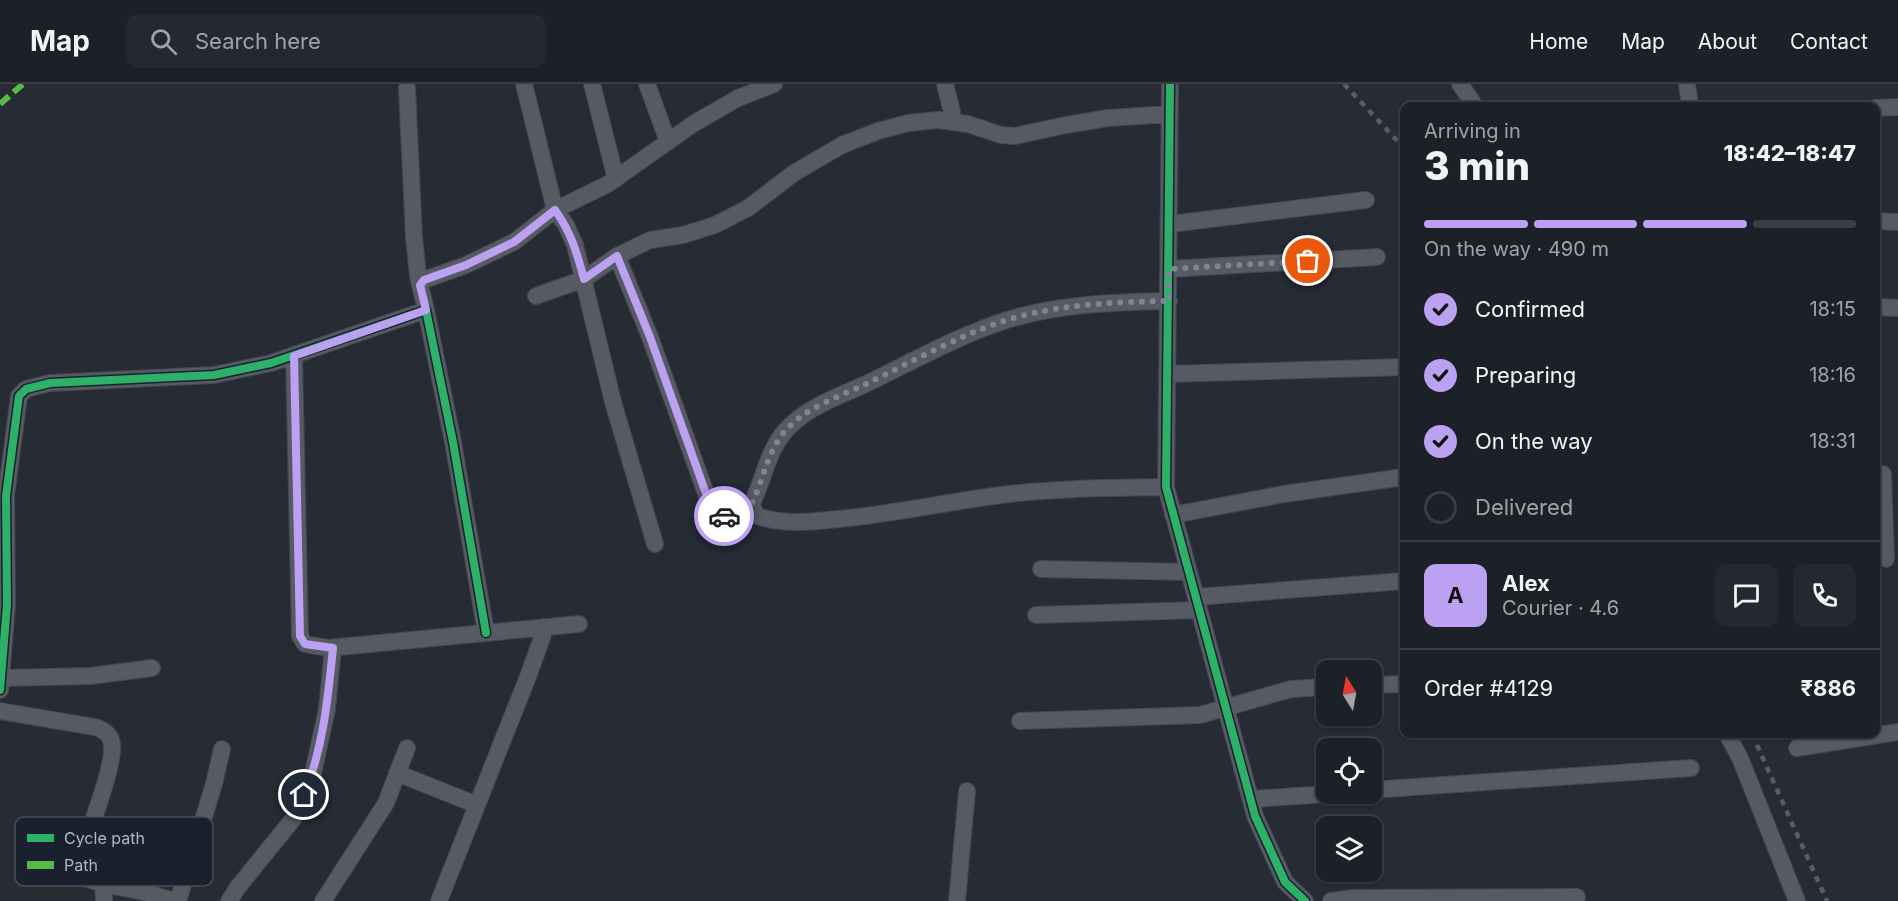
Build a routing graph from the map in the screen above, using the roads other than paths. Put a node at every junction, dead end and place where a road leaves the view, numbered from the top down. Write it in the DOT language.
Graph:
graph roads {
  1 [pos="524,84"];
  2 [pos="592,84"];
  3 [pos="647,84"];
  4 [pos="774,84"];
  5 [pos="945,84"];
  6 [pos="1170,84"];
  7 [pos="1460,84"];
  8 [pos="1687,84"];
  9 [pos="407,88"];
  10 [pos="1472,102"];
  11 [pos="1689,102"];
  12 [pos="1898,107"];
  13 [pos="1880,108"];
  14 [pos="1170,114"];
  15 [pos="952,122"];
  16 [pos="668,142"];
  17 [pos="616,179"];
  18 [pos="1366,200"];
  19 [pos="555,210"];
  20 [pos="1880,221"];
  21 [pos="1898,222"];
  22 [pos="1170,224"];
  23 [pos="617,256"];
  24 [pos="1377,257"];
  25 [pos="1169,269"];
  26 [pos="584,279"];
  27 [pos="420,285"];
  28 [pos="536,296"];
  29 [pos="1169,301"];
  30 [pos="1880,308"];
  31 [pos="1898,308"];
  32 [pos="426,310"];
  33 [pos="294,356"];
  34 [pos="1400,367"];
  35 [pos="1168,374"];
  36 [pos="1883,474"];
  37 [pos="1400,478"];
  38 [pos="1166,487"];
  39 [pos="751,505"];
  40 [pos="1173,515"];
  41 [pos="655,544"];
  42 [pos="1886,560"];
  43 [pos="1041,568"];
  44 [pos="1189,572"];
  45 [pos="1400,581"];
  46 [pos="1197,603"];
  47 [pos="1036,615"];
  48 [pos="579,624"];
  49 [pos="544,627"];
  50 [pos="486,633"];
  51 [pos="333,648"];
  52 [pos="152,668"];
  53 [pos="1,684"];
  54 [pos="1400,684"];
  55 [pos="1382,685"];
  56 [pos="1316,688"];
  57 [pos="1226,708"];
  58 [pos="0,711"];
  59 [pos="1020,722"];
  60 [pos="1898,732"];
  61 [pos="1880,735"];
  62 [pos="1729,738"];
  63 [pos="1860,738"];
  64 [pos="407,748"];
  65 [pos="1797,748"];
  66 [pos="222,749"];
  67 [pos="1690,768"];
  68 [pos="397,773"];
  69 [pos="1382,789"];
  70 [pos="967,791"];
  71 [pos="1316,795"];
  72 [pos="1251,799"];
  73 [pos="477,805"];
  74 [pos="92,817"];
  75 [pos="203,817"];
  76 [pos="103,886"];
  77 [pos="113,886"];
  78 [pos="181,886"];
  79 [pos="1577,897"];
  80 [pos="104,901"];
  81 [pos="176,901"];
  82 [pos="229,901"];
  83 [pos="323,901"];
  84 [pos="439,901"];
  85 [pos="957,901"];
  86 [pos="1305,901"];
  87 [pos="1331,901"];
  88 [pos="1797,901"];
  1 -- 19 [label="street"];
  2 -- 17 [label="street"];
  3 -- 16 [label="street"];
  4 -- 16 [label="street"];
  5 -- 15 [label="street"];
  6 -- 14 [label="street"];
  7 -- 10 [label="street"];
  8 -- 11 [label="street"];
  9 -- 27 [label="street"];
  12 -- 13 [label="street"];
  14 -- 15 [label="street"];
  14 -- 22 [label="street"];
  15 -- 23 [label="street"];
  16 -- 17 [label="street"];
  17 -- 19 [label="street"];
  18 -- 22 [label="street"];
  19 -- 26 [label="street"];
  19 -- 27 [label="street"];
  20 -- 21 [label="street"];
  22 -- 25 [label="street"];
  23 -- 26 [label="street"];
  23 -- 39 [label="street"];
  24 -- 25 [label="street"];
  25 -- 29 [label="street"];
  26 -- 28 [label="street"];
  26 -- 41 [label="street"];
  27 -- 32 [label="street"];
  29 -- 35 [label="street"];
  29 -- 39 [label="street"];
  30 -- 31 [label="street"];
  32 -- 33 [label="street"];
  32 -- 50 [label="street"];
  33 -- 51 [label="street"];
  33 -- 53 [label="street"];
  34 -- 35 [label="street"];
  35 -- 38 [label="street"];
  36 -- 42 [label="street"];
  37 -- 40 [label="street"];
  38 -- 39 [label="street"];
  38 -- 40 [label="street"];
  40 -- 44 [label="street"];
  43 -- 44 [label="street"];
  44 -- 46 [label="street"];
  45 -- 46 [label="street"];
  46 -- 47 [label="street"];
  46 -- 57 [label="street"];
  48 -- 49 [label="street"];
  49 -- 50 [label="street"];
  49 -- 73 [label="street"];
  50 -- 51 [label="street"];
  51 -- 82 [label="street"];
  52 -- 53 [label="street"];
  54 -- 55 [label="street"];
  56 -- 57 [label="street"];
  57 -- 59 [label="street"];
  57 -- 72 [label="street"];
  58 -- 74 [label="street"];
  60 -- 61 [label="street"];
  62 -- 88 [label="street"];
  63 -- 65 [label="street"];
  64 -- 68 [label="street"];
  66 -- 75 [label="street"];
  67 -- 69 [label="street"];
  68 -- 73 [label="street"];
  68 -- 83 [label="street"];
  70 -- 85 [label="street"];
  71 -- 72 [label="street"];
  72 -- 86 [label="street"];
  73 -- 84 [label="street"];
  76 -- 80 [label="street"];
  77 -- 81 [label="street"];
  78 -- 81 [label="street"];
  79 -- 87 [label="street"];
}
